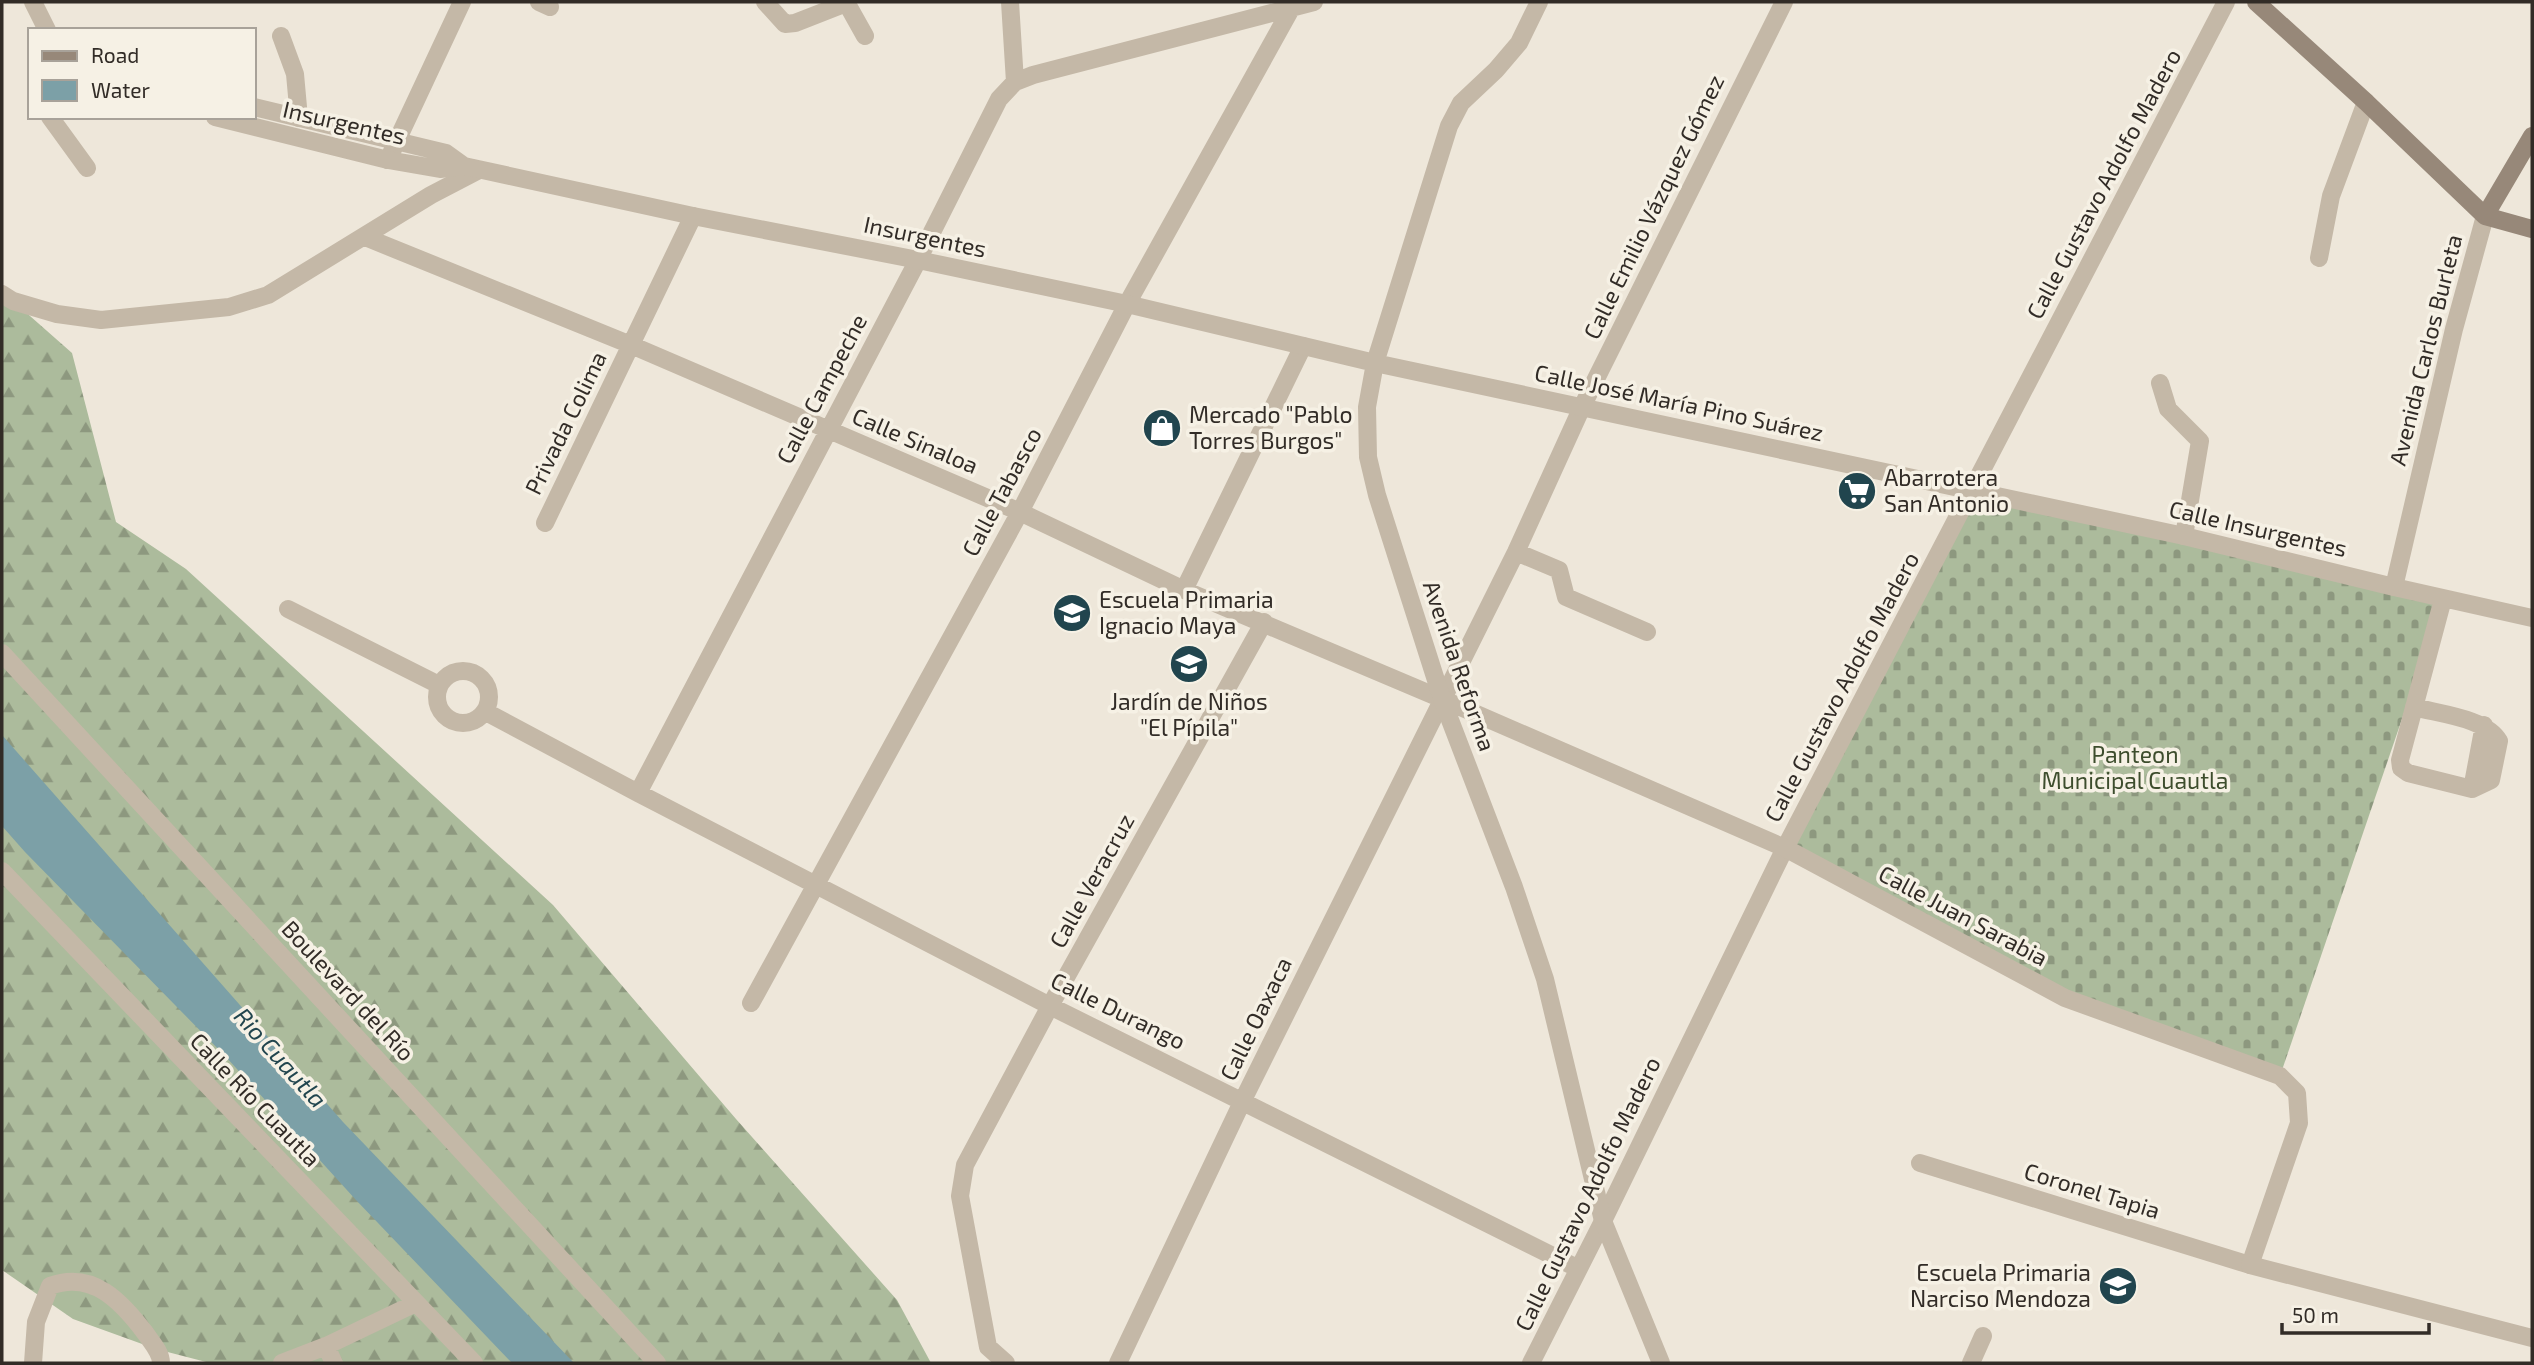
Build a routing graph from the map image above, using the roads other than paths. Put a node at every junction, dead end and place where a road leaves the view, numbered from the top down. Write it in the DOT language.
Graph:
graph roads {
  1 [pos="33,2"];
  2 [pos="462,2"];
  3 [pos="765,2"];
  4 [pos="846,2"];
  5 [pos="1010,2"];
  6 [pos="1314,2"];
  7 [pos="1539,2"];
  8 [pos="1784,2"];
  9 [pos="2227,2"];
  10 [pos="2256,2"];
  11 [pos="1291,5"];
  12 [pos="46,28"];
  13 [pos="281,36"];
  14 [pos="865,36"];
  15 [pos="1015,82"];
  16 [pos="2366,102"];
  17 [pos="256,107"];
  18 [pos="299,118"];
  19 [pos="51,119"];
  20 [pos="226,119"];
  21 [pos="2532,136"];
  22 [pos="395,141"];
  23 [pos="388,160"];
  24 [pos="87,168"];
  25 [pos="471,168"];
  26 [pos="692,216"];
  27 [pos="2485,216"];
  28 [pos="2532,229"];
  29 [pos="365,237"];
  30 [pos="2319,258"];
  31 [pos="918,260"];
  32 [pos="2,294"];
  33 [pos="1127,304"];
  34 [pos="631,345"];
  35 [pos="1303,346"];
  36 [pos="1376,363"];
  37 [pos="2160,383"];
  38 [pos="1582,407"];
  39 [pos="828,430"];
  40 [pos="1972,489"];
  41 [pos="1020,512"];
  42 [pos="545,523"];
  43 [pos="2184,536"];
  44 [pos="1516,552"];
  45 [pos="2394,587"];
  46 [pos="1184,590"];
  47 [pos="2442,599"];
  48 [pos="288,609"];
  49 [pos="2532,618"];
  50 [pos="1264,622"];
  51 [pos="1647,632"];
  52 [pos="2,653"];
  53 [pos="439,685"];
  54 [pos="1442,699"];
  55 [pos="2414,707"];
  56 [pos="486,712"];
  57 [pos="638,793"];
  58 [pos="1785,848"];
  59 [pos="2,871"];
  60 [pos="816,884"];
  61 [pos="751,1003"];
  62 [pos="1050,1006"];
  63 [pos="1243,1100"];
  64 [pos="1920,1163"];
  65 [pos="1603,1221"];
  66 [pos="2249,1265"];
  67 [pos="1577,1268"];
  68 [pos="416,1303"];
  69 [pos="1983,1336"];
  70 [pos="2532,1338"];
  71 [pos="326,1346"];
  72 [pos="161,1361"];
  73 [pos="33,1363"];
  74 [pos="282,1363"];
  75 [pos="334,1363"];
  76 [pos="474,1363"];
  77 [pos="657,1363"];
  78 [pos="1006,1363"];
  79 [pos="1118,1363"];
  80 [pos="1531,1363"];
  81 [pos="1661,1363"];
  82 [pos="1971,1363"];
  1 -- 12 [label="street"];
  2 -- 22 [label="street"];
  3 -- 4 [label="street"];
  4 -- 14 [label="street"];
  5 -- 15 [label="street"];
  6 -- 11 [label="street"];
  7 -- 36 [label="street, Avenida Reforma"];
  8 -- 38 [label="street, Calle Emilio Vázquez Gómez"];
  9 -- 40 [label="street, Calle Gustavo Adolfo Madero"];
  10 -- 16 [label="main road"];
  11 -- 15 [label="street"];
  11 -- 33 [label="street, Calle Tabasco"];
  13 -- 18 [label="street"];
  15 -- 31 [label="street, Calle Campeche"];
  16 -- 27 [label="main road"];
  16 -- 30 [label="street"];
  17 -- 18 [label="street, Insurgentes"];
  18 -- 22 [label="street, Insurgentes"];
  19 -- 24 [label="street"];
  20 -- 23 [label="street, Insurgentes"];
  21 -- 27 [label="main road, Avenida Carlos Burleta"];
  22 -- 23 [label="street"];
  22 -- 25 [label="street, Insurgentes"];
  23 -- 25 [label="street, Insurgentes"];
  25 -- 26 [label="street, Insurgentes"];
  25 -- 29 [label="street"];
  26 -- 31 [label="street, Insurgentes"];
  26 -- 34 [label="street, Privada Colima"];
  27 -- 28 [label="main road"];
  27 -- 45 [label="street, Avenida Carlos Burleta"];
  29 -- 32 [label="street"];
  29 -- 34 [label="street, Calle Sinaloa"];
  31 -- 33 [label="street, Insurgentes"];
  31 -- 39 [label="street, Calle Campeche"];
  33 -- 35 [label="street, Insurgentes"];
  33 -- 41 [label="street, Calle Tabasco"];
  34 -- 39 [label="street, Calle Sinaloa"];
  34 -- 42 [label="street, Privada Colima"];
  35 -- 36 [label="street, Insurgentes"];
  35 -- 46 [label="street"];
  36 -- 38 [label="street, Calle José María Pino Suárez"];
  36 -- 54 [label="street, Avenida Reforma"];
  37 -- 43 [label="street"];
  38 -- 40 [label="street, Calle José María Pino Suárez"];
  38 -- 44 [label="street, Calle Emilio Vázquez Gómez"];
  39 -- 41 [label="street, Calle Sinaloa"];
  39 -- 57 [label="street, Calle Campeche"];
  40 -- 43 [label="street, Calle Insurgentes"];
  40 -- 58 [label="street, Calle Gustavo Adolfo Madero"];
  41 -- 46 [label="street, Calle Sinaloa"];
  41 -- 60 [label="street, Calle Tabasco"];
  43 -- 45 [label="street, Calle Insurgentes"];
  44 -- 51 [label="street"];
  44 -- 54 [label="street, Calle Emilio Vázquez Gómez"];
  45 -- 47 [label="street, Calle Insurgentes"];
  46 -- 50 [label="street, Calle Sinaloa"];
  47 -- 49 [label="street, Calle Insurgentes"];
  47 -- 55 [label="street"];
  48 -- 53 [label="street"];
  50 -- 54 [label="street, Calle Sinaloa"];
  50 -- 62 [label="street, Calle Veracruz"];
  52 -- 77 [label="street, Boulevard del Río"];
  53 -- 56 [label="street"];
  53 -- 56 [label="street"];
  54 -- 58 [label="street, Calle Juan Sarabia"];
  54 -- 63 [label="street, Calle Oaxaca"];
  54 -- 65 [label="street, Avenida Reforma"];
  55 -- 55 [label="street"];
  56 -- 57 [label="street, Calle Durango"];
  57 -- 60 [label="street, Calle Durango"];
  58 -- 65 [label="street, Calle Gustavo Adolfo Madero"];
  58 -- 66 [label="street, Calle Juan Sarabia"];
  59 -- 68 [label="street, Calle Río Cuautla"];
  60 -- 61 [label="street, Calle Tabasco"];
  60 -- 62 [label="street, Calle Durango"];
  62 -- 63 [label="street, Calle Durango"];
  62 -- 78 [label="street, Calle Veracruz"];
  63 -- 67 [label="street, Calle Durango"];
  63 -- 79 [label="street, Calle Oaxaca"];
  64 -- 66 [label="street, Coronel Tapia"];
  65 -- 67 [label="street, Calle Gustavo Adolfo Madero"];
  65 -- 81 [label="street, Avenida Reforma"];
  66 -- 70 [label="street, Coronel Tapia"];
  67 -- 80 [label="street, Calle Gustavo Adolfo Madero"];
  68 -- 71 [label="street"];
  68 -- 76 [label="street, Calle Río Cuautla"];
  69 -- 82 [label="street"];
  71 -- 74 [label="street"];
  71 -- 75 [label="street"];
  72 -- 73 [label="street"];
}
